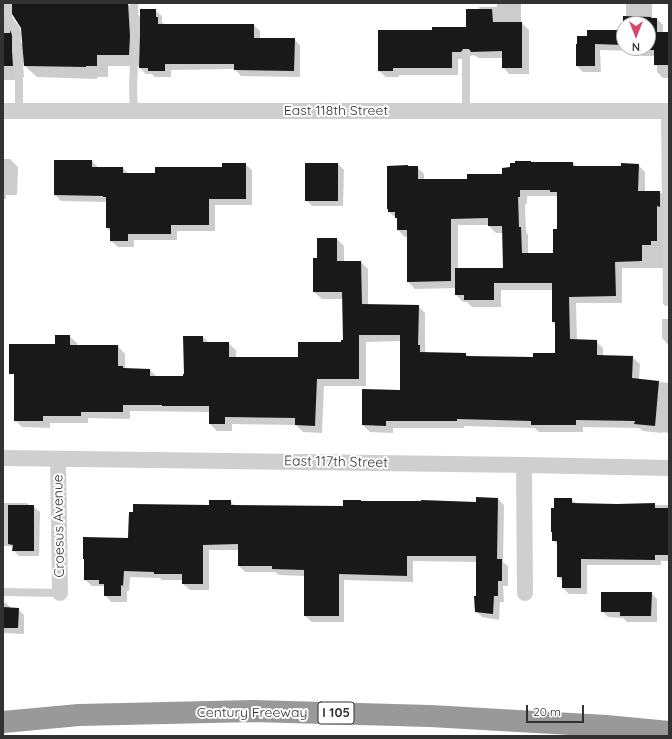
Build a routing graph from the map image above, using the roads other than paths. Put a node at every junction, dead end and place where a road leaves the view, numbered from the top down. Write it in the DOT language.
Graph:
graph roads {
  1 [pos="6,3"];
  2 [pos="134,3"];
  3 [pos="466,54"];
  4 [pos="11,111"];
  5 [pos="134,111"];
  6 [pos="466,111"];
  7 [pos="667,111"];
  8 [pos="667,302"];
  9 [pos="3,458"];
  10 [pos="58,459"];
  11 [pos="524,465"];
  12 [pos="669,468"];
  13 [pos="3,592"];
  14 [pos="60,592"];
  15 [pos="525,592"];
  16 [pos="3,722"];
  17 [pos="669,732"];
  1 -- 4 [label="lane"];
  2 -- 5 [label="lane"];
  3 -- 6 [label="lane"];
  4 -- 5 [label="street, East 118th Street"];
  5 -- 6 [label="street, East 118th Street"];
  6 -- 7 [label="street, East 118th Street"];
  7 -- 8 [label="lane"];
  9 -- 10 [label="street, East 117th Street"];
  10 -- 11 [label="street, East 117th Street"];
  10 -- 14 [label="street, Croesus Avenue"];
  11 -- 12 [label="street, East 117th Street"];
  11 -- 15 [label="street"];
  13 -- 14 [label="lane"];
  16 -- 17 [label="highway, Century Freeway / I 105"];
}
